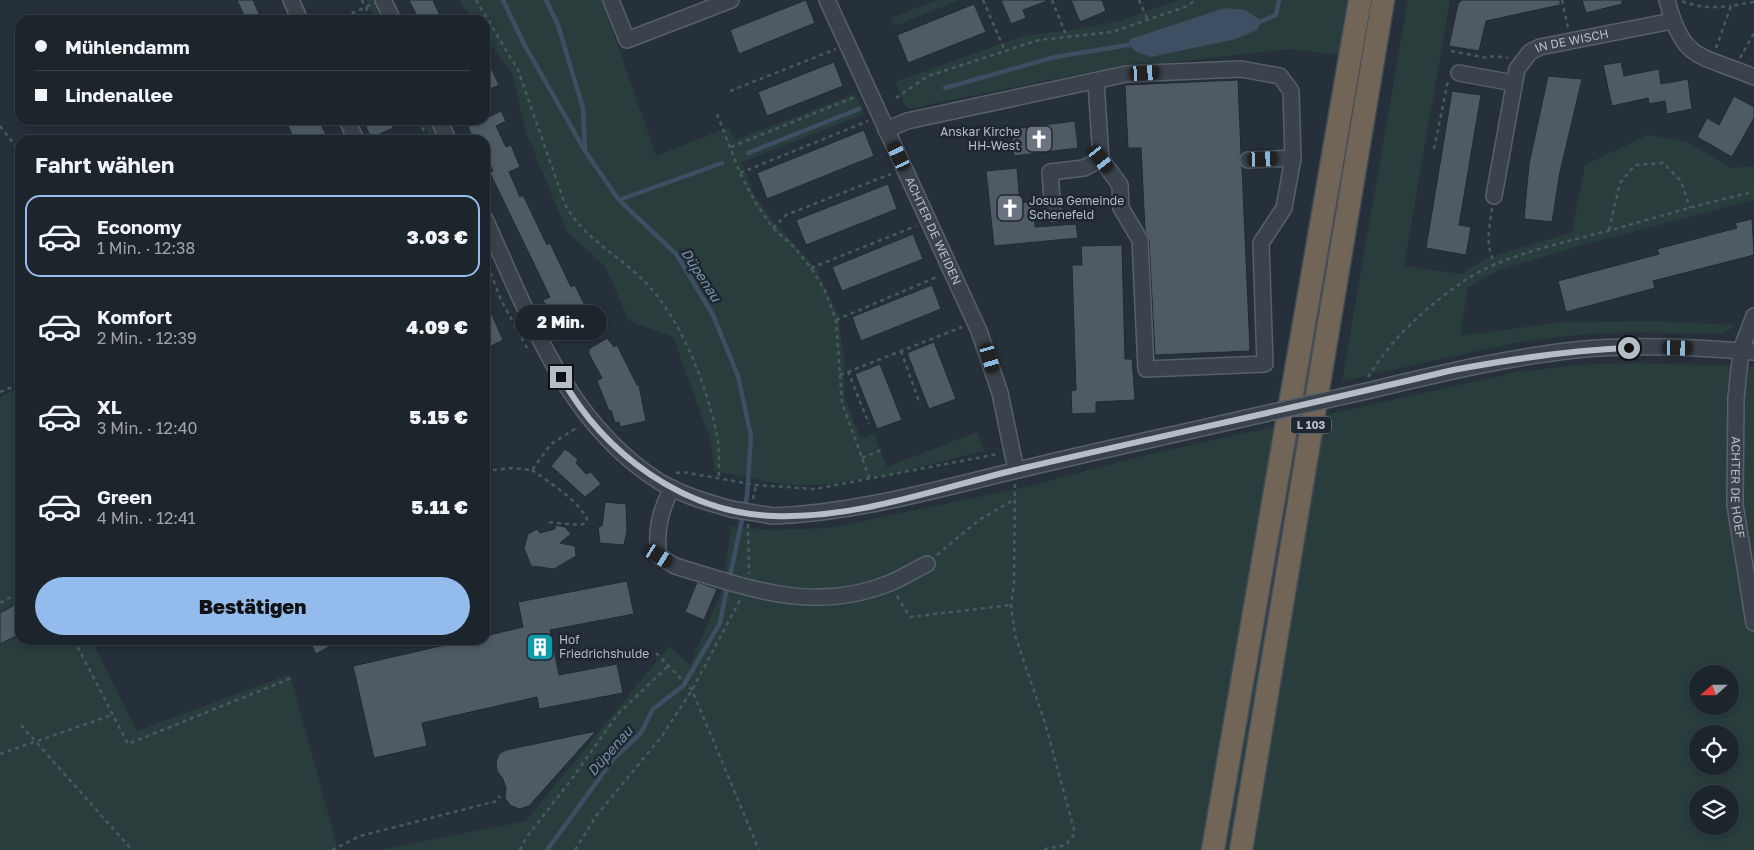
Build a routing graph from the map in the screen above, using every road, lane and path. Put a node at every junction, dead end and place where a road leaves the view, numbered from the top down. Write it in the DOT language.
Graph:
graph roads {
  1 [pos="291,0"];
  2 [pos="362,0"];
  3 [pos="383,0"];
  4 [pos="476,0"];
  5 [pos="611,0"];
  6 [pos="731,0"];
  7 [pos="827,0"];
  8 [pos="983,0"];
  9 [pos="1052,0"];
  10 [pos="1139,0"];
  11 [pos="1196,0"];
  12 [pos="1360,0"];
  13 [pos="1383,0"];
  14 [pos="1562,0"];
  15 [pos="1667,0"];
  16 [pos="1680,0"];
  17 [pos="1754,2"];
  18 [pos="365,6"];
  19 [pos="1732,6"];
  20 [pos="298,15"];
  21 [pos="347,15"];
  22 [pos="370,15"];
  23 [pos="390,15"];
  24 [pos="485,15"];
  25 [pos="1148,21"];
  26 [pos="1672,21"];
  27 [pos="490,23"];
  28 [pos="1754,33"];
  29 [pos="1067,37"];
  30 [pos="1571,41"];
  31 [pos="838,49"];
  32 [pos="1005,51"];
  33 [pos="1451,51"];
  34 [pos="1522,61"];
  35 [pos="1712,61"];
  36 [pos="1734,68"];
  37 [pos="1459,72"];
  38 [pos="1754,77"];
  39 [pos="1096,82"];
  40 [pos="1514,83"];
  41 [pos="730,91"];
  42 [pos="860,95"];
  43 [pos="896,98"];
  44 [pos="717,114"];
  45 [pos="871,120"];
  46 [pos="0,126"];
  47 [pos="886,130"];
  48 [pos="15,146"];
  49 [pos="731,147"];
  50 [pos="1434,149"];
  51 [pos="1293,158"];
  52 [pos="1101,159"];
  53 [pos="1248,160"];
  54 [pos="895,172"];
  55 [pos="740,173"];
  56 [pos="1754,192"];
  57 [pos="1494,196"];
  58 [pos="1690,208"];
  59 [pos="1054,213"];
  60 [pos="920,224"];
  61 [pos="773,228"];
  62 [pos="1609,230"];
  63 [pos="490,231"];
  64 [pos="1495,265"];
  65 [pos="811,268"];
  66 [pos="490,271"];
  67 [pos="943,274"];
  68 [pos="1754,316"];
  69 [pos="836,320"];
  70 [pos="966,325"];
  71 [pos="527,348"];
  72 [pos="901,351"];
  73 [pos="1747,351"];
  74 [pos="848,371"];
  75 [pos="840,375"];
  76 [pos="15,386"];
  77 [pos="1362,386"];
  78 [pos="0,392"];
  79 [pos="920,404"];
  80 [pos="869,424"];
  81 [pos="578,427"];
  82 [pos="881,450"];
  83 [pos="1000,454"];
  84 [pos="862,458"];
  85 [pos="490,470"];
  86 [pos="532,470"];
  87 [pos="1016,470"];
  88 [pos="719,478"];
  89 [pos="673,480"];
  90 [pos="870,480"];
  91 [pos="1015,499"];
  92 [pos="547,522"];
  93 [pos="747,532"];
  94 [pos="927,564"];
  95 [pos="746,587"];
  96 [pos="15,595"];
  97 [pos="901,601"];
  98 [pos="0,603"];
  99 [pos="1011,605"];
  100 [pos="1754,623"];
  101 [pos="77,645"];
  102 [pos="656,653"];
  103 [pos="669,665"];
  104 [pos="294,677"];
  105 [pos="692,690"];
  106 [pos="112,715"];
  107 [pos="21,725"];
  108 [pos="36,742"];
  109 [pos="0,754"];
  110 [pos="500,796"];
  111 [pos="132,850"];
  112 [pos="332,850"];
  113 [pos="520,850"];
  114 [pos="575,850"];
  115 [pos="759,850"];
  116 [pos="1040,850"];
  117 [pos="1214,850"];
  118 [pos="1241,850"];
  1 -- 20 [label="street"];
  2 -- 18 [label="path"];
  3 -- 23 [label="street"];
  4 -- 24 [label="path"];
  5 -- 6 [label="street"];
  7 -- 47 [label="street, ACHTER DE WEIDEN"];
  8 -- 32 [label="path"];
  9 -- 29 [label="path"];
  10 -- 25 [label="path"];
  11 -- 25 [label="path"];
  12 -- 117 [label="highway, L 103"];
  13 -- 118 [label="highway, L 103"];
  14 -- 30 [label="path"];
  15 -- 26 [label="street"];
  16 -- 19 [label="path"];
  17 -- 19 [label="path"];
  18 -- 21 [label="path"];
  18 -- 22 [label="path"];
  19 -- 35 [label="path"];
  25 -- 29 [label="path"];
  26 -- 30 [label="street, IN DE WISCH"];
  26 -- 35 [label="street"];
  27 -- 88 [label="path"];
  28 -- 36 [label="path"];
  29 -- 32 [label="path"];
  30 -- 34 [label="street, IN DE WISCH"];
  31 -- 41 [label="path"];
  32 -- 43 [label="path"];
  33 -- 34 [label="path"];
  34 -- 40 [label="street, IN DE WISCH"];
  35 -- 36 [label="street"];
  36 -- 38 [label="street"];
  37 -- 40 [label="street"];
  37 -- 50 [label="path"];
  39 -- 47 [label="street"];
  39 -- 51 [label="street"];
  39 -- 52 [label="street"];
  40 -- 57 [label="street, IN DE WISCH"];
  42 -- 49 [label="path"];
  44 -- 49 [label="path"];
  45 -- 55 [label="path"];
  46 -- 48 [label="path"];
  47 -- 87 [label="street, ACHTER DE WEIDEN"];
  49 -- 55 [label="path"];
  51 -- 52 [label="street"];
  51 -- 53 [label="street"];
  52 -- 59 [label="street"];
  54 -- 61 [label="path"];
  55 -- 61 [label="path"];
  56 -- 58 [label="path"];
  57 -- 64 [label="path"];
  58 -- 62 [label="path"];
  58 -- 62 [label="path"];
  60 -- 65 [label="path"];
  61 -- 65 [label="path"];
  62 -- 64 [label="path"];
  63 -- 89 [label="street"];
  64 -- 77 [label="path"];
  65 -- 69 [label="path"];
  66 -- 71 [label="path"];
  67 -- 69 [label="path"];
  68 -- 73 [label="street, ACHTER DE HOEF"];
  69 -- 75 [label="path"];
  70 -- 72 [label="path"];
  72 -- 74 [label="path"];
  72 -- 79 [label="path"];
  73 -- 77 [label="street"];
  73 -- 100 [label="street, ACHTER DE HOEF"];
  74 -- 75 [label="path"];
  74 -- 80 [label="path"];
  75 -- 84 [label="path"];
  76 -- 78 [label="path"];
  77 -- 87 [label="street, bridge"];
  81 -- 86 [label="path"];
  82 -- 84 [label="path"];
  83 -- 90 [label="path"];
  84 -- 90 [label="path"];
  85 -- 86 [label="path"];
  86 -- 92 [label="path"];
  87 -- 89 [label="street, bridge"];
  87 -- 91 [label="path"];
  88 -- 89 [label="path"];
  88 -- 90 [label="path"];
  89 -- 95 [label="street"];
  91 -- 94 [label="path"];
  91 -- 99 [label="path"];
  93 -- 95 [label="path"];
  94 -- 95 [label="street"];
  95 -- 105 [label="path"];
  96 -- 98 [label="path"];
  97 -- 99 [label="path"];
  99 -- 116 [label="path"];
  101 -- 106 [label="path"];
  102 -- 103 [label="path"];
  103 -- 105 [label="path"];
  103 -- 113 [label="path"];
  104 -- 106 [label="path"];
  105 -- 114 [label="path"];
  105 -- 115 [label="path"];
  106 -- 108 [label="path"];
  107 -- 108 [label="path"];
  108 -- 109 [label="path"];
  108 -- 111 [label="path"];
  110 -- 112 [label="path"];
}
